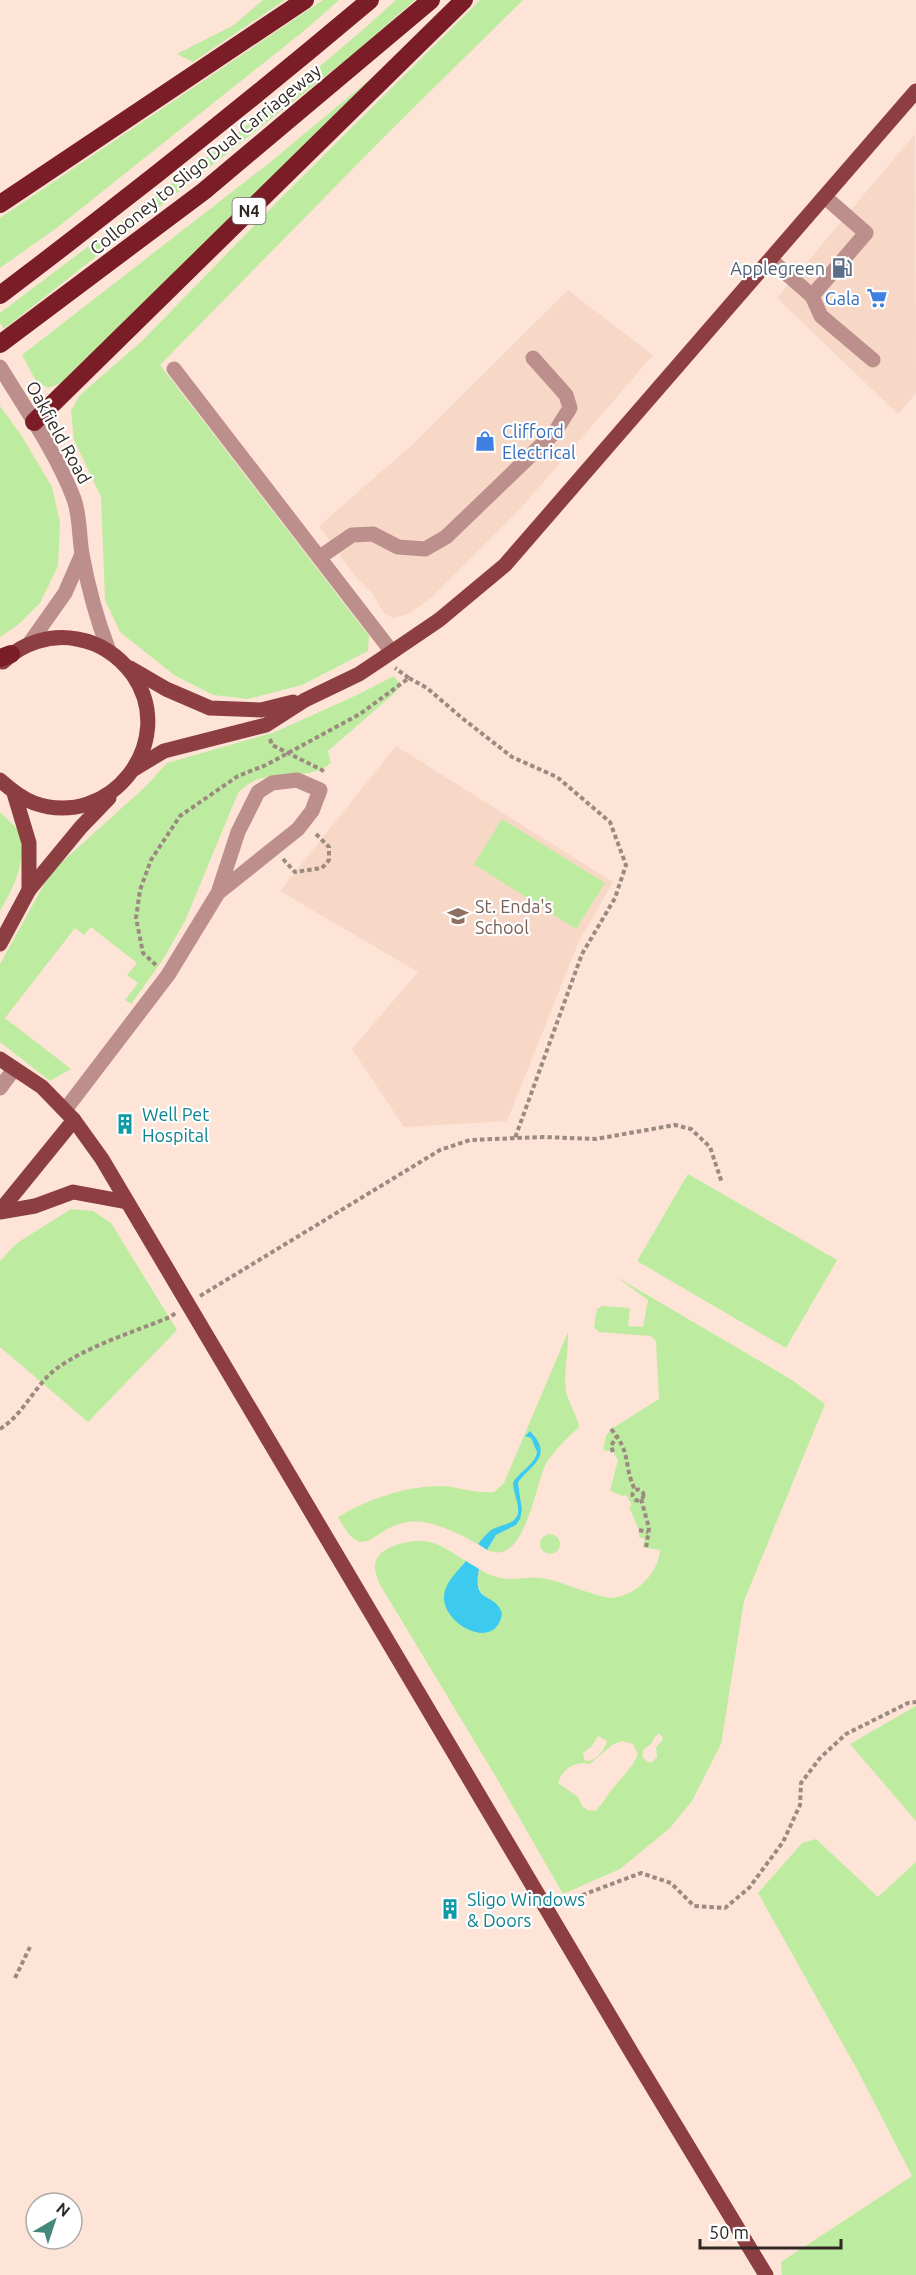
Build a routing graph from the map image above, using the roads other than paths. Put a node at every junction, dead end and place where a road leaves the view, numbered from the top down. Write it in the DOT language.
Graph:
graph roads {
  1 [pos="305,0"];
  2 [pos="370,0"];
  3 [pos="431,0"];
  4 [pos="464,0"];
  5 [pos="916,91"];
  6 [pos="825,197"];
  7 [pos="0,204"];
  8 [pos="771,260"];
  9 [pos="0,295"];
  10 [pos="812,296"];
  11 [pos="0,344"];
  12 [pos="533,358"];
  13 [pos="873,360"];
  14 [pos="0,367"];
  15 [pos="174,369"];
  16 [pos="34,422"];
  17 [pos="82,554"];
  18 [pos="320,557"];
  19 [pos="28,644"];
  20 [pos="109,651"];
  21 [pos="392,652"];
  22 [pos="4,659"];
  23 [pos="126,665"];
  24 [pos="305,699"];
  25 [pos="134,769"];
  26 [pos="0,780"];
  27 [pos="119,787"];
  28 [pos="14,793"];
  29 [pos="29,890"];
  30 [pos="218,892"];
  31 [pos="0,944"];
  32 [pos="0,1059"];
  33 [pos="14,1069"];
  34 [pos="0,1088"];
  35 [pos="69,1115"];
  36 [pos="127,1202"];
  37 [pos="0,1212"];
  38 [pos="766,2275"];
  1 -- 7 [label="highway"];
  2 -- 9 [label="highway, Collooney to Sligo Dual Carriageway"];
  3 -- 11 [label="highway, Collooney to Sligo Dual Carriageway / N4"];
  4 -- 16 [label="highway, N4"];
  5 -- 6 [label="main road"];
  6 -- 8 [label="main road"];
  6 -- 10 [label="street"];
  8 -- 10 [label="street"];
  8 -- 21 [label="main road"];
  10 -- 13 [label="street"];
  12 -- 18 [label="street"];
  14 -- 16 [label="street, Oakfield Road"];
  15 -- 18 [label="street"];
  16 -- 17 [label="street, Oakfield Road"];
  17 -- 19 [label="street"];
  17 -- 20 [label="street, Oakfield Road"];
  18 -- 21 [label="street"];
  19 -- 20 [label="main road"];
  19 -- 22 [label="main road"];
  20 -- 23 [label="main road"];
  21 -- 24 [label="main road"];
  23 -- 24 [label="main road"];
  23 -- 25 [label="main road"];
  24 -- 25 [label="main road"];
  25 -- 27 [label="main road"];
  26 -- 28 [label="main road"];
  27 -- 28 [label="main road"];
  27 -- 29 [label="main road"];
  28 -- 29 [label="main road"];
  29 -- 31 [label="main road"];
  30 -- 30 [label="street"];
  30 -- 35 [label="street"];
  32 -- 33 [label="main road"];
  33 -- 34 [label="street"];
  33 -- 35 [label="main road"];
  35 -- 36 [label="main road"];
  35 -- 37 [label="main road"];
  36 -- 37 [label="main road"];
  36 -- 38 [label="main road"];
}
